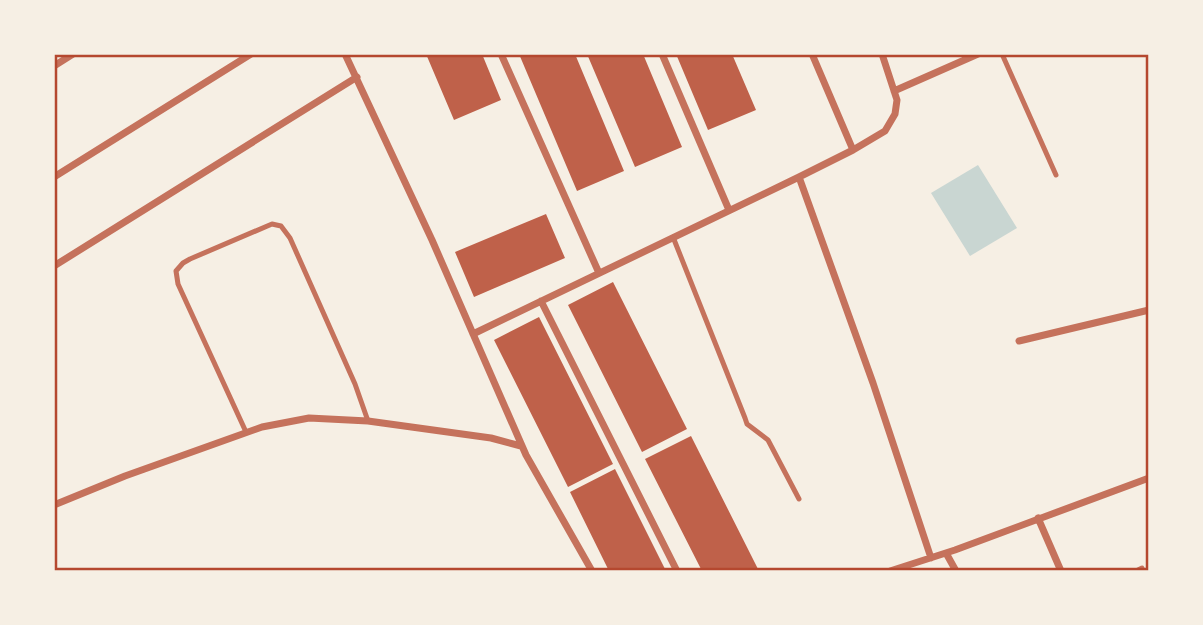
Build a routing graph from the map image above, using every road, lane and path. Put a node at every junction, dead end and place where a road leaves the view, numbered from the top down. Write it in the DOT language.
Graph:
graph roads {
  1 [pos="73,54"];
  2 [pos="251,54"];
  3 [pos="345,54"];
  4 [pos="501,54"];
  5 [pos="662,54"];
  6 [pos="813,54"];
  7 [pos="882,54"];
  8 [pos="978,54"];
  9 [pos="1002,54"];
  10 [pos="54,66"];
  11 [pos="357,77"];
  12 [pos="894,91"];
  13 [pos="853,150"];
  14 [pos="1056,175"];
  15 [pos="54,177"];
  16 [pos="799,177"];
  17 [pos="729,210"];
  18 [pos="673,237"];
  19 [pos="54,266"];
  20 [pos="599,273"];
  21 [pos="541,301"];
  22 [pos="1149,310"];
  23 [pos="473,334"];
  24 [pos="1019,341"];
  25 [pos="369,422"];
  26 [pos="246,432"];
  27 [pos="522,446"];
  28 [pos="1149,478"];
  29 [pos="799,499"];
  30 [pos="54,505"];
  31 [pos="1038,518"];
  32 [pos="946,553"];
  33 [pos="931,558"];
  34 [pos="592,571"];
  35 [pos="677,571"];
  36 [pos="890,571"];
  37 [pos="956,571"];
  38 [pos="1061,571"];
  1 -- 10 [label="street"];
  2 -- 15 [label="street"];
  3 -- 11 [label="street"];
  4 -- 20 [label="street"];
  5 -- 17 [label="street"];
  6 -- 13 [label="street"];
  7 -- 12 [label="street"];
  8 -- 12 [label="street"];
  9 -- 14 [label="lane"];
  11 -- 19 [label="street"];
  11 -- 23 [label="street"];
  12 -- 13 [label="street"];
  13 -- 16 [label="street"];
  16 -- 17 [label="street"];
  16 -- 33 [label="street"];
  17 -- 18 [label="street"];
  18 -- 20 [label="street"];
  18 -- 29 [label="lane"];
  20 -- 21 [label="street"];
  21 -- 23 [label="street"];
  21 -- 35 [label="street"];
  22 -- 24 [label="street"];
  23 -- 27 [label="street"];
  25 -- 26 [label="street"];
  25 -- 26 [label="lane"];
  25 -- 27 [label="street"];
  26 -- 30 [label="street"];
  27 -- 34 [label="street"];
  28 -- 31 [label="street"];
  31 -- 32 [label="street"];
  31 -- 38 [label="street"];
  32 -- 33 [label="street"];
  32 -- 37 [label="street"];
  33 -- 36 [label="street"];
}
